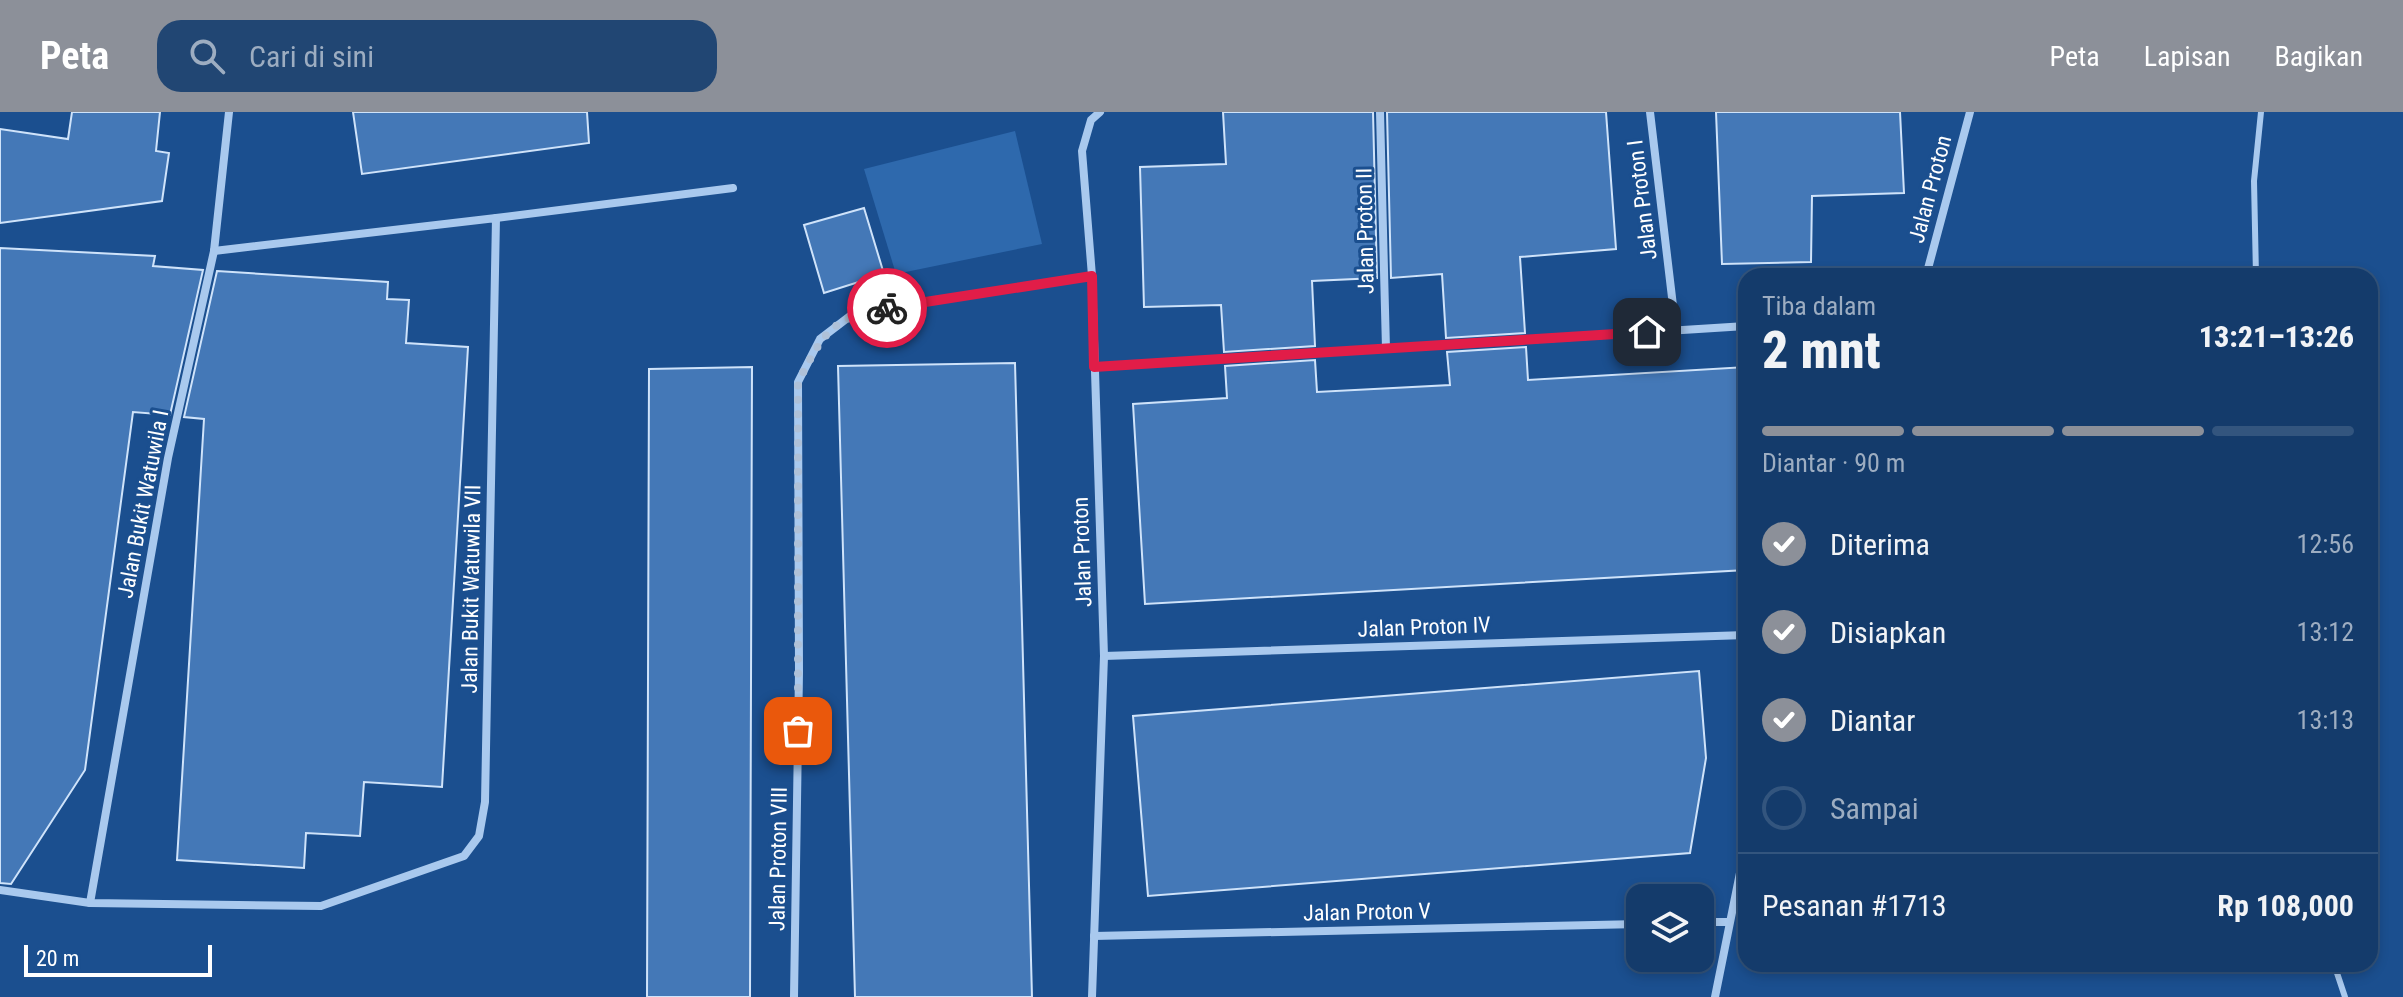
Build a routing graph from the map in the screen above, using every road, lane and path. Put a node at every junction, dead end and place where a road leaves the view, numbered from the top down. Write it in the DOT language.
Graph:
graph roads {
  1 [pos="229,112"];
  2 [pos="1100,112"];
  3 [pos="1380,112"];
  4 [pos="1650,112"];
  5 [pos="1970,112"];
  6 [pos="2261,112"];
  7 [pos="733,188"];
  8 [pos="496,218"];
  9 [pos="214,251"];
  10 [pos="1928,268"];
  11 [pos="2256,268"];
  12 [pos="1092,276"];
  13 [pos="1738,327"];
  14 [pos="1676,331"];
  15 [pos="1386,349"];
  16 [pos="1094,367"];
  17 [pos="1738,635"];
  18 [pos="1104,656"];
  19 [pos="1738,878"];
  20 [pos="0,890"];
  21 [pos="90,903"];
  22 [pos="1714,922"];
  23 [pos="1728,922"];
  24 [pos="1626,924"];
  25 [pos="1094,936"];
  26 [pos="2337,972"];
  27 [pos="794,997"];
  28 [pos="1092,997"];
  29 [pos="1715,997"];
  30 [pos="2345,997"];
  1 -- 9 [label="street, Jalan Bukit Watuwila I"];
  2 -- 12 [label="street, Jalan Proton"];
  3 -- 15 [label="street, Jalan Proton II"];
  4 -- 14 [label="street, Jalan Proton I"];
  5 -- 10 [label="street, Jalan Proton"];
  6 -- 11 [label="lane"];
  7 -- 8 [label="street"];
  8 -- 9 [label="street"];
  8 -- 21 [label="street, Jalan Bukit Watuwila VII"];
  9 -- 21 [label="street, Jalan Bukit Watuwila I"];
  12 -- 16 [label="street, Jalan Proton"];
  12 -- 27 [label="street, Jalan Proton VIII"];
  13 -- 14 [label="street"];
  14 -- 15 [label="street"];
  15 -- 16 [label="street"];
  16 -- 18 [label="street, Jalan Proton"];
  17 -- 18 [label="street, Jalan Proton IV"];
  18 -- 25 [label="street, Jalan Proton"];
  19 -- 23 [label="street"];
  20 -- 21 [label="street, Jalan Bukit Watuwila VII"];
  22 -- 23 [label="street"];
  23 -- 29 [label="street"];
  24 -- 25 [label="street, Jalan Proton V"];
  25 -- 28 [label="street, Jalan Proton"];
  26 -- 30 [label="lane"];
}
